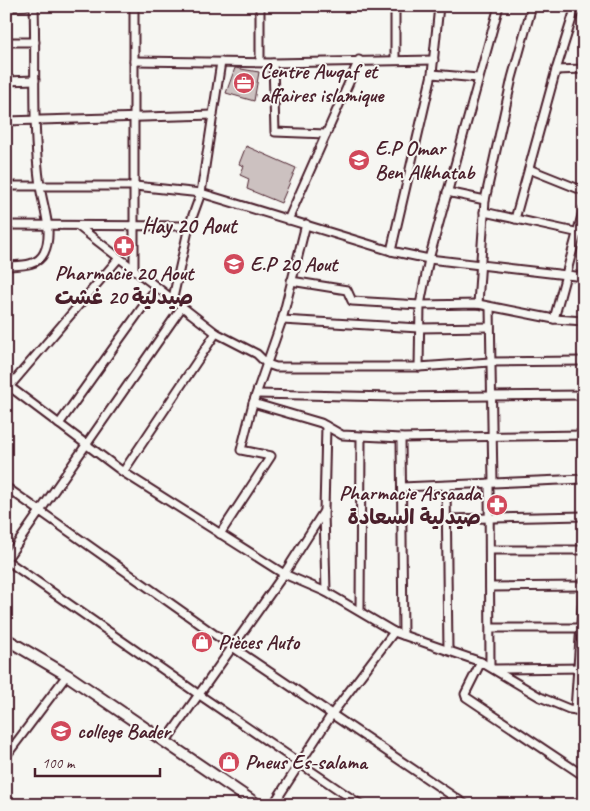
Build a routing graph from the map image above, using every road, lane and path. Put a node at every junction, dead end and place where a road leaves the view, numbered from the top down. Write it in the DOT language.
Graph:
graph roads {
  1 [pos="6,6"];
  2 [pos="25,6"];
  3 [pos="34,6"];
  4 [pos="134,6"];
  5 [pos="260,6"];
  6 [pos="395,6"];
  7 [pos="439,6"];
  8 [pos="499,6"];
  9 [pos="532,6"];
  10 [pos="576,6"];
  11 [pos="6,42"];
  12 [pos="35,42"];
  13 [pos="395,59"];
  14 [pos="359,60"];
  15 [pos="434,60"];
  16 [pos="134,61"];
  17 [pos="222,62"];
  18 [pos="260,62"];
  19 [pos="273,62"];
  20 [pos="584,69"];
  21 [pos="556,70"];
  22 [pos="432,74"];
  23 [pos="478,78"];
  24 [pos="35,80"];
  25 [pos="6,81"];
  26 [pos="213,115"];
  27 [pos="134,117"];
  28 [pos="36,120"];
  29 [pos="6,121"];
  30 [pos="326,134"];
  31 [pos="529,169"];
  32 [pos="6,186"];
  33 [pos="40,186"];
  34 [pos="135,186"];
  35 [pos="584,191"];
  36 [pos="447,192"];
  37 [pos="201,193"];
  38 [pos="485,200"];
  39 [pos="584,208"];
  40 [pos="484,212"];
  41 [pos="516,218"];
  42 [pos="288,220"];
  43 [pos="306,224"];
  44 [pos="6,225"];
  45 [pos="136,225"];
  46 [pos="48,226"];
  47 [pos="78,226"];
  48 [pos="189,226"];
  49 [pos="576,233"];
  50 [pos="584,234"];
  51 [pos="391,251"];
  52 [pos="119,258"];
  53 [pos="429,259"];
  54 [pos="482,264"];
  55 [pos="6,266"];
  56 [pos="134,270"];
  57 [pos="568,274"];
  58 [pos="584,276"];
  59 [pos="291,281"];
  60 [pos="157,287"];
  61 [pos="172,298"];
  62 [pos="478,304"];
  63 [pos="420,305"];
  64 [pos="182,307"];
  65 [pos="490,307"];
  66 [pos="554,319"];
  67 [pos="282,320"];
  68 [pos="584,322"];
  69 [pos="490,327"];
  70 [pos="419,328"];
  71 [pos="216,333"];
  72 [pos="584,360"];
  73 [pos="490,362"];
  74 [pos="268,364"];
  75 [pos="419,367"];
  76 [pos="7,385"];
  77 [pos="257,394"];
  78 [pos="584,396"];
  79 [pos="490,397"];
  80 [pos="254,403"];
  81 [pos="59,424"];
  82 [pos="326,426"];
  83 [pos="584,435"];
  84 [pos="361,437"];
  85 [pos="491,437"];
  86 [pos="401,438"];
  87 [pos="86,446"];
  88 [pos="123,472"];
  89 [pos="584,478"];
  90 [pos="491,483"];
  91 [pos="446,486"];
  92 [pos="6,487"];
  93 [pos="402,487"];
  94 [pos="40,511"];
  95 [pos="324,511"];
  96 [pos="584,516"];
  97 [pos="490,517"];
  98 [pos="446,519"];
  99 [pos="220,534"];
  100 [pos="490,550"];
  101 [pos="584,550"];
  102 [pos="6,560"];
  103 [pos="284,574"];
  104 [pos="584,580"];
  105 [pos="584,586"];
  106 [pos="490,587"];
  107 [pos="326,592"];
  108 [pos="360,611"];
  109 [pos="491,628"];
  110 [pos="582,628"];
  111 [pos="394,632"];
  112 [pos="403,635"];
  113 [pos="6,639"];
  114 [pos="231,646"];
  115 [pos="448,650"];
  116 [pos="482,662"];
  117 [pos="493,667"];
  118 [pos="581,668"];
  119 [pos="67,676"];
  120 [pos="198,694"];
  121 [pos="575,710"];
  122 [pos="584,710"];
  123 [pos="332,714"];
  124 [pos="166,741"];
  125 [pos="6,756"];
  126 [pos="301,762"];
  127 [pos="584,776"];
  128 [pos="258,805"];
  129 [pos="273,805"];
  130 [pos="361,805"];
  131 [pos="466,805"];
  1 -- 2 [label="street"];
  3 -- 12 [label="street"];
  4 -- 16 [label="street"];
  5 -- 18 [label="street"];
  6 -- 13 [label="street"];
  7 -- 15 [label="street"];
  8 -- 23 [label="street"];
  9 -- 38 [label="street"];
  10 -- 21 [label="street"];
  11 -- 12 [label="street"];
  12 -- 24 [label="street"];
  13 -- 14 [label="street"];
  13 -- 15 [label="street"];
  14 -- 19 [label="street"];
  14 -- 30 [label="street"];
  15 -- 22 [label="street"];
  16 -- 17 [label="street"];
  16 -- 27 [label="street"];
  17 -- 18 [label="street"];
  17 -- 26 [label="street"];
  18 -- 19 [label="street"];
  19 -- 30 [label="street"];
  20 -- 21 [label="street"];
  21 -- 31 [label="street"];
  22 -- 23 [label="street"];
  22 -- 51 [label="street"];
  23 -- 36 [label="street"];
  24 -- 25 [label="street"];
  24 -- 28 [label="street"];
  26 -- 27 [label="street"];
  26 -- 37 [label="street"];
  27 -- 28 [label="street"];
  27 -- 34 [label="street"];
  28 -- 29 [label="street"];
  28 -- 33 [label="street"];
  30 -- 42 [label="street"];
  31 -- 35 [label="street"];
  31 -- 41 [label="street"];
  32 -- 33 [label="street"];
  33 -- 34 [label="street"];
  33 -- 46 [label="street"];
  34 -- 37 [label="street"];
  34 -- 45 [label="street"];
  36 -- 38 [label="street"];
  36 -- 53 [label="street"];
  37 -- 42 [label="street"];
  37 -- 48 [label="street"];
  38 -- 40 [label="street"];
  39 -- 49 [label="street"];
  40 -- 41 [label="street"];
  40 -- 54 [label="street"];
  41 -- 49 [label="street"];
  42 -- 43 [label="street"];
  43 -- 51 [label="street"];
  43 -- 59 [label="street"];
  44 -- 46 [label="street"];
  45 -- 47 [label="street"];
  45 -- 48 [label="street"];
  45 -- 56 [label="street"];
  46 -- 47 [label="street"];
  46 -- 55 [label="street"];
  47 -- 52 [label="street"];
  48 -- 61 [label="street"];
  49 -- 50 [label="street"];
  49 -- 57 [label="street"];
  51 -- 53 [label="street"];
  52 -- 56 [label="street"];
  52 -- 76 [label="street"];
  53 -- 54 [label="street"];
  53 -- 63 [label="street"];
  54 -- 57 [label="street"];
  54 -- 62 [label="street"];
  56 -- 60 [label="street"];
  57 -- 58 [label="street"];
  57 -- 66 [label="street"];
  59 -- 63 [label="street"];
  59 -- 67 [label="street"];
  60 -- 61 [label="street"];
  60 -- 81 [label="street"];
  61 -- 64 [label="street"];
  62 -- 63 [label="street"];
  62 -- 65 [label="street"];
  63 -- 70 [label="street"];
  64 -- 71 [label="street"];
  64 -- 87 [label="street"];
  65 -- 66 [label="street"];
  65 -- 69 [label="street"];
  66 -- 68 [label="street"];
  67 -- 70 [label="street"];
  67 -- 74 [label="street"];
  69 -- 70 [label="street"];
  69 -- 73 [label="street"];
  70 -- 75 [label="street"];
  71 -- 74 [label="street"];
  71 -- 88 [label="street"];
  72 -- 73 [label="street"];
  73 -- 75 [label="street"];
  73 -- 79 [label="street"];
  74 -- 75 [label="street"];
  74 -- 77 [label="street"];
  76 -- 81 [label="street"];
  77 -- 79 [label="street"];
  77 -- 80 [label="street"];
  78 -- 79 [label="street"];
  79 -- 85 [label="street"];
  80 -- 82 [label="street"];
  80 -- 99 [label="street"];
  81 -- 87 [label="street"];
  82 -- 84 [label="street"];
  82 -- 95 [label="street"];
  83 -- 85 [label="street"];
  84 -- 86 [label="street"];
  84 -- 108 [label="street"];
  85 -- 86 [label="street"];
  85 -- 90 [label="street"];
  86 -- 93 [label="street"];
  87 -- 88 [label="street"];
  87 -- 94 [label="street"];
  88 -- 99 [label="street"];
  89 -- 90 [label="street"];
  90 -- 91 [label="street"];
  90 -- 97 [label="street"];
  91 -- 93 [label="street"];
  91 -- 98 [label="street"];
  92 -- 94 [label="street"];
  93 -- 112 [label="street"];
  94 -- 102 [label="street"];
  94 -- 114 [label="street"];
  95 -- 103 [label="street"];
  95 -- 107 [label="street"];
  96 -- 97 [label="street"];
  97 -- 98 [label="street"];
  97 -- 100 [label="street"];
  98 -- 115 [label="street"];
  99 -- 103 [label="street"];
  100 -- 101 [label="street"];
  100 -- 106 [label="street"];
  102 -- 120 [label="street"];
  103 -- 107 [label="street"];
  103 -- 114 [label="street"];
  104 -- 105 [label="street"];
  105 -- 106 [label="street"];
  105 -- 110 [label="street"];
  106 -- 109 [label="street"];
  107 -- 108 [label="street"];
  108 -- 111 [label="street"];
  109 -- 110 [label="street"];
  109 -- 117 [label="street"];
  110 -- 118 [label="street"];
  111 -- 112 [label="street"];
  111 -- 123 [label="street"];
  112 -- 115 [label="street"];
  113 -- 119 [label="main road"];
  114 -- 120 [label="street"];
  114 -- 123 [label="street"];
  115 -- 116 [label="street"];
  116 -- 117 [label="street"];
  116 -- 127 [label="street"];
  117 -- 118 [label="street"];
  117 -- 121 [label="street"];
  118 -- 121 [label="street"];
  119 -- 124 [label="main road"];
  119 -- 125 [label="street"];
  120 -- 124 [label="street"];
  120 -- 126 [label="street"];
  121 -- 122 [label="street"];
  123 -- 126 [label="street"];
  123 -- 131 [label="street"];
  124 -- 128 [label="main road"];
  126 -- 129 [label="street"];
  126 -- 130 [label="street"];
}
